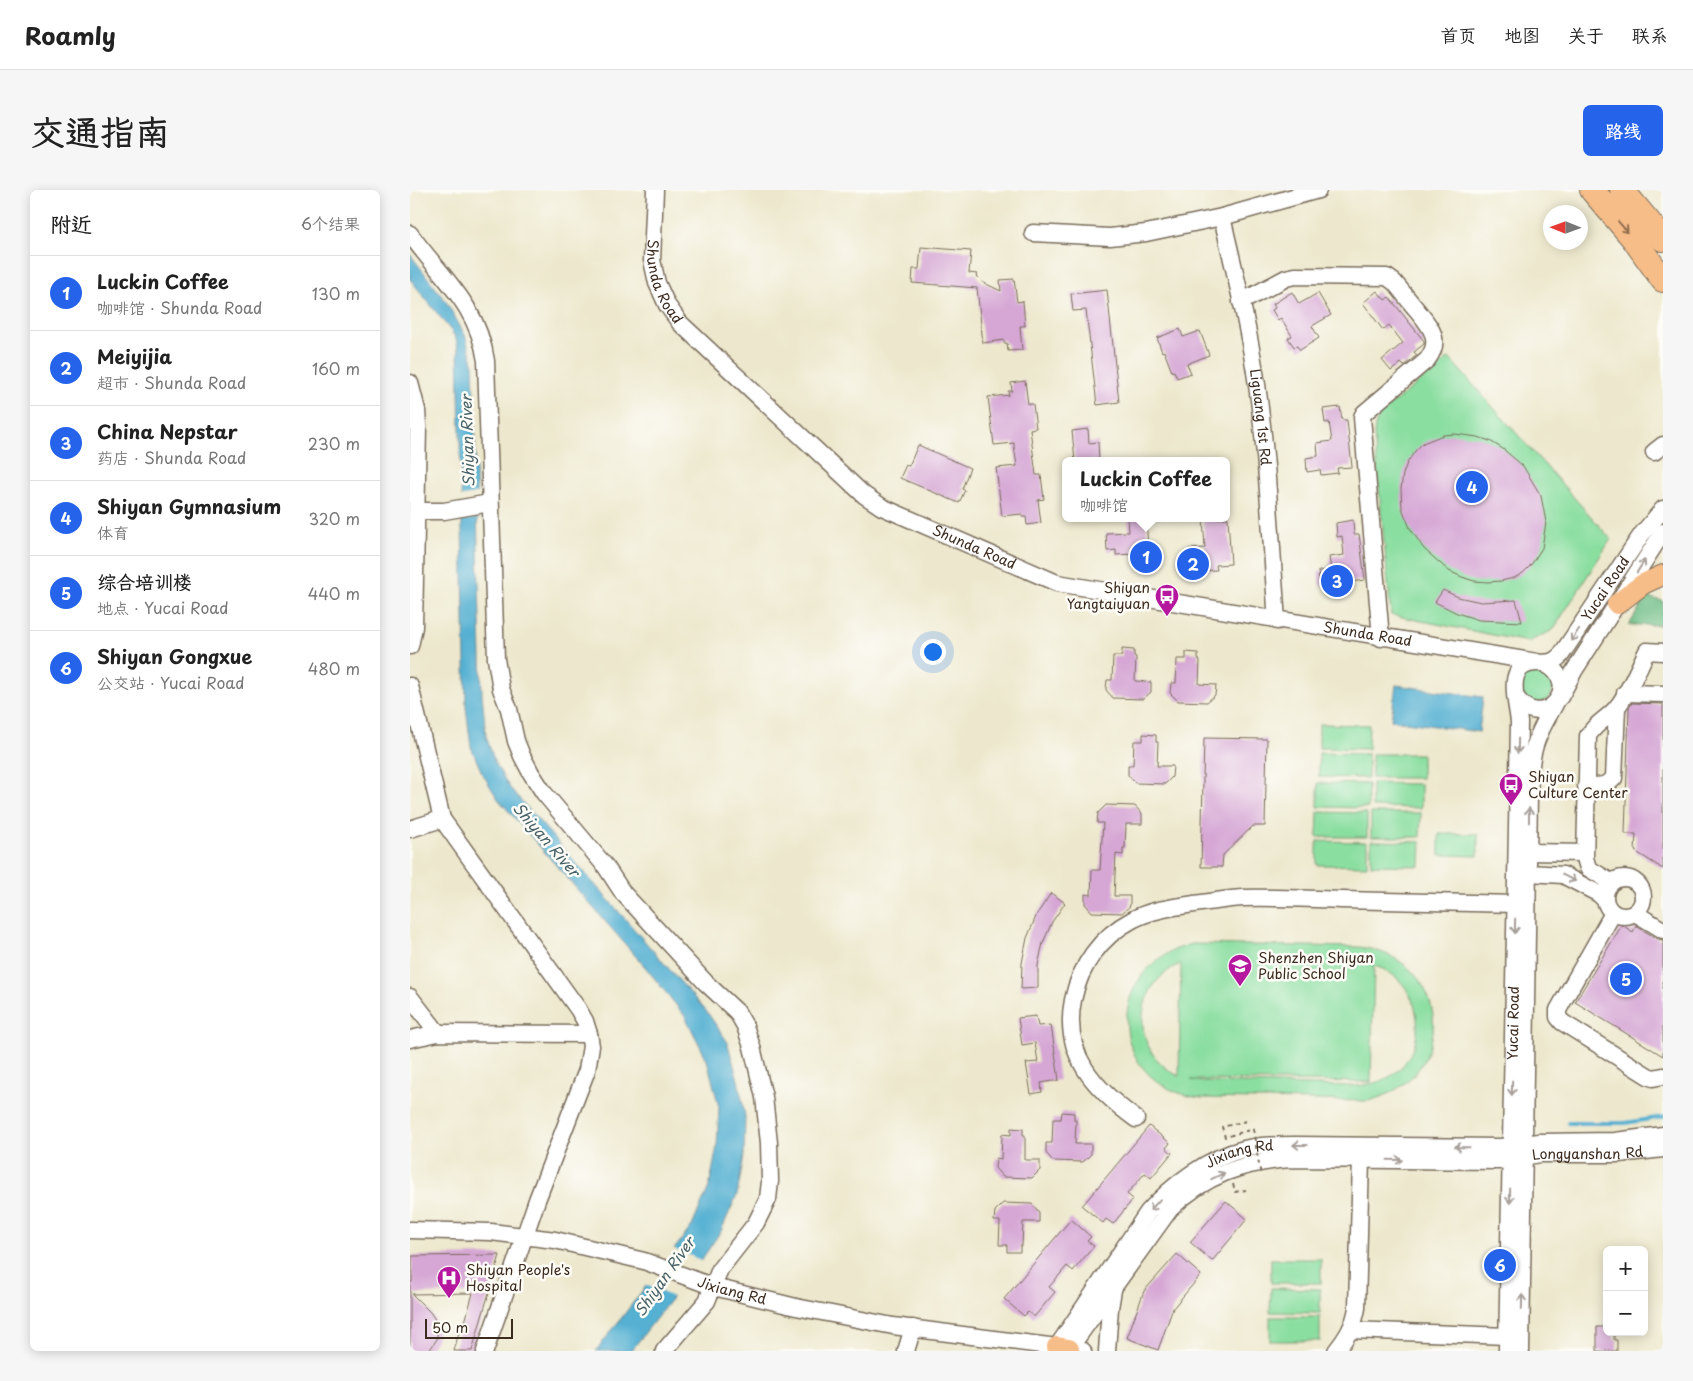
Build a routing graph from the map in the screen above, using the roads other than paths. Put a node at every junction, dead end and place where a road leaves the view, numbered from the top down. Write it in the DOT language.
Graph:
graph roads {
  1 [pos="655,190"];
  2 [pos="1318,190"];
  3 [pos="1592,190"];
  4 [pos="1622,190"];
  5 [pos="1222,217"];
  6 [pos="1033,233"];
  7 [pos="410,234"];
  8 [pos="1663,239"];
  9 [pos="1663,280"];
  10 [pos="1241,302"];
  11 [pos="410,383"];
  12 [pos="487,504"];
  13 [pos="1663,509"];
  14 [pos="416,511"];
  15 [pos="1663,532"];
  16 [pos="1663,575"];
  17 [pos="1617,604"];
  18 [pos="1276,620"];
  19 [pos="1381,638"];
  20 [pos="410,646"];
  21 [pos="1663,652"];
  22 [pos="1476,653"];
  23 [pos="1541,663"];
  24 [pos="410,686"];
  25 [pos="1515,689"];
  26 [pos="1663,694"];
  27 [pos="1558,700"];
  28 [pos="1621,700"];
  29 [pos="1586,786"];
  30 [pos="442,819"];
  31 [pos="410,829"];
  32 [pos="1529,852"];
  33 [pos="1584,853"];
  34 [pos="1529,873"];
  35 [pos="1611,882"];
  36 [pos="1516,904"];
  37 [pos="1609,907"];
  38 [pos="1635,912"];
  39 [pos="1663,930"];
  40 [pos="410,997"];
  41 [pos="438,1034"];
  42 [pos="589,1034"];
  43 [pos="410,1039"];
  44 [pos="1663,1076"];
  45 [pos="1136,1119"];
  46 [pos="1663,1135"];
  47 [pos="1663,1149"];
  48 [pos="1517,1152"];
  49 [pos="1361,1159"];
  50 [pos="410,1230"];
  51 [pos="525,1235"];
  52 [pos="1114,1285"];
  53 [pos="714,1287"];
  54 [pos="913,1328"];
  55 [pos="1351,1330"];
  56 [pos="1507,1344"];
  57 [pos="1069,1349"];
  58 [pos="485,1351"];
  59 [pos="664,1351"];
  60 [pos="906,1351"];
  61 [pos="1107,1351"];
  62 [pos="1336,1351"];
  63 [pos="1521,1351"];
  1 -- 18 [label="street, Shunda Road"];
  2 -- 5 [label="street"];
  3 -- 9 [label="highway, one-way"];
  4 -- 8 [label="highway"];
  5 -- 6 [label="street"];
  5 -- 10 [label="street, Liguang 1st Rd"];
  7 -- 12 [label="street"];
  10 -- 18 [label="street, Liguang 1st Rd"];
  10 -- 19 [label="street"];
  11 -- 14 [label="street"];
  12 -- 14 [label="street"];
  12 -- 53 [label="street"];
  13 -- 23 [label="street, Yucai Road, one-way"];
  14 -- 20 [label="street"];
  17 -- 15 [label="street, Yucai Road, one-way"];
  16 -- 17 [label="main road"];
  17 -- 27 [label="street, Yucai Road"];
  18 -- 19 [label="street, Shunda Road"];
  19 -- 22 [label="street, Shunda Road"];
  21 -- 28 [label="street"];
  22 -- 23 [label="street"];
  22 -- 25 [label="street"];
  23 -- 25 [label="street"];
  23 -- 27 [label="street"];
  24 -- 30 [label="street"];
  25 -- 27 [label="street"];
  25 -- 36 [label="street, Yucai Road, one-way"];
  26 -- 28 [label="street"];
  32 -- 27 [label="street, Yucai Road, one-way"];
  28 -- 29 [label="street"];
  28 -- 29 [label="street"];
  29 -- 33 [label="street"];
  30 -- 31 [label="street"];
  30 -- 42 [label="street"];
  32 -- 33 [label="street"];
  32 -- 34 [label="street, Yucai Road"];
  33 -- 35 [label="street"];
  34 -- 37 [label="street, one-way"];
  34 -- 48 [label="street, Yucai Road"];
  35 -- 37 [label="street"];
  35 -- 38 [label="street"];
  36 -- 45 [label="street"];
  36 -- 48 [label="street, Yucai Road, one-way"];
  37 -- 38 [label="street"];
  37 -- 44 [label="street"];
  38 -- 39 [label="street"];
  40 -- 41 [label="street"];
  41 -- 42 [label="street"];
  41 -- 43 [label="street"];
  42 -- 51 [label="street"];
  46 -- 48 [label="street, Longyanshan Rd"];
  47 -- 48 [label="street, Longyanshan Rd"];
  49 -- 48 [label="street, Jixiang Rd, one-way"];
  48 -- 56 [label="street, Yucai Road, one-way"];
  48 -- 57 [label="street, Jixiang Rd, one-way"];
  63 -- 48 [label="street, Yucai Road, one-way"];
  52 -- 49 [label="street, Jixiang Rd, one-way"];
  49 -- 55 [label="street"];
  50 -- 51 [label="street, Jixiang Rd"];
  51 -- 53 [label="street, Jixiang Rd"];
  51 -- 58 [label="street"];
  52 -- 57 [label="street, Jixiang Rd"];
  52 -- 61 [label="street"];
  53 -- 54 [label="street, Jixiang Rd"];
  53 -- 59 [label="street"];
  54 -- 57 [label="street, Jixiang Rd"];
  54 -- 60 [label="street"];
  55 -- 56 [label="street"];
  55 -- 62 [label="street"];
}
